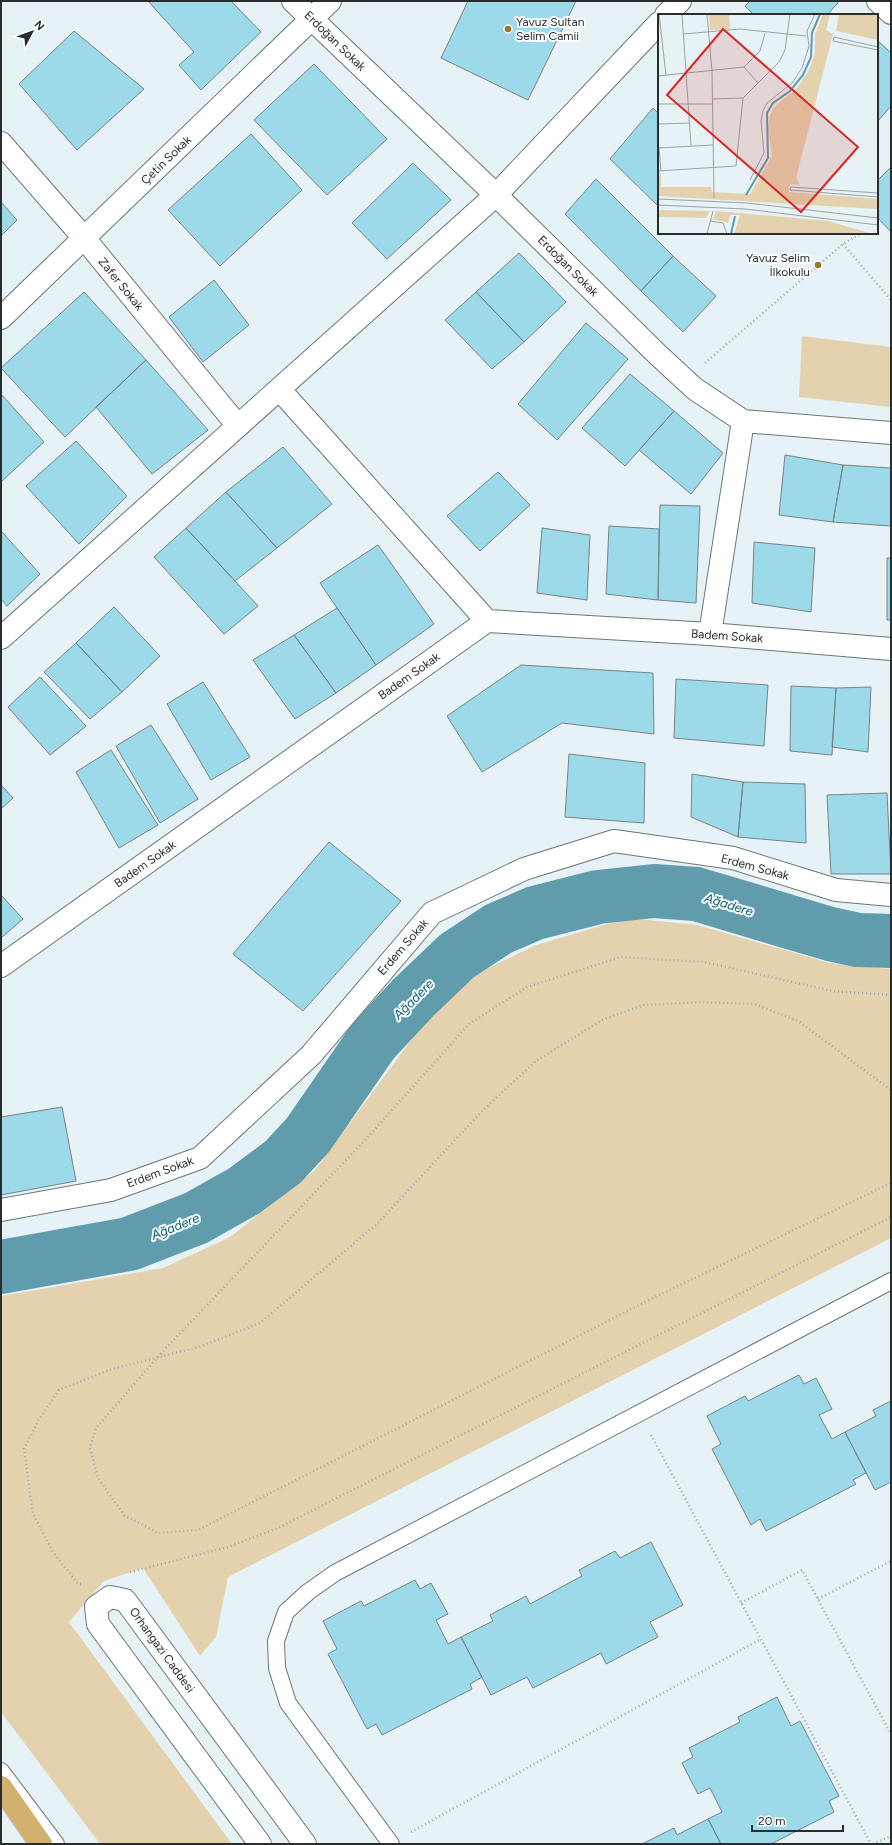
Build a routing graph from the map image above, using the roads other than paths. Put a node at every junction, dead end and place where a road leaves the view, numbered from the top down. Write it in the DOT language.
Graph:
graph roads {
  1 [pos="293,1"];
  2 [pos="330,1"];
  3 [pos="680,1"];
  4 [pos="878,1"];
  5 [pos="667,14"];
  6 [pos="891,14"];
  7 [pos="312,19"];
  8 [pos="658,24"];
  9 [pos="1,143"];
  10 [pos="496,195"];
  11 [pos="84,238"];
  12 [pos="1,318"];
  13 [pos="280,390"];
  14 [pos="743,421"];
  15 [pos="238,426"];
  16 [pos="891,433"];
  17 [pos="487,620"];
  18 [pos="710,634"];
  19 [pos="1,638"];
  20 [pos="891,649"];
  21 [pos="891,895"];
  22 [pos="1,966"];
  23 [pos="1,1210"];
  24 [pos="891,1281"];
  25 [pos="1,1771"];
  26 [pos="1,1787"];
  27 [pos="41,1844"];
  28 [pos="56,1844"];
  29 [pos="260,1844"];
  30 [pos="305,1844"];
  31 [pos="390,1844"];
  1 -- 7 [label="street, Erdoğan Sokak"];
  2 -- 7 [label="street, Çetin Sokak"];
  3 -- 5 [label="street"];
  4 -- 6 [label="street"];
  7 -- 10 [label="street, Erdoğan Sokak"];
  7 -- 11 [label="street, Çetin Sokak"];
  8 -- 10 [label="street"];
  9 -- 11 [label="street, Zafer Sokak"];
  10 -- 13 [label="street"];
  10 -- 14 [label="street, Erdoğan Sokak"];
  11 -- 12 [label="street, Çetin Sokak"];
  11 -- 15 [label="street, Zafer Sokak"];
  13 -- 15 [label="street"];
  13 -- 17 [label="street"];
  14 -- 16 [label="street"];
  14 -- 18 [label="street"];
  15 -- 19 [label="street"];
  17 -- 18 [label="street, Badem Sokak"];
  17 -- 22 [label="street, Badem Sokak"];
  18 -- 20 [label="street, Badem Sokak"];
  21 -- 23 [label="street, Erdem Sokak"];
  24 -- 31 [label="lane"];
  25 -- 28 [label="lane"];
  26 -- 27 [label="highway"];
  29 -- 30 [label="street, Orhangazi Caddesi"];
}
